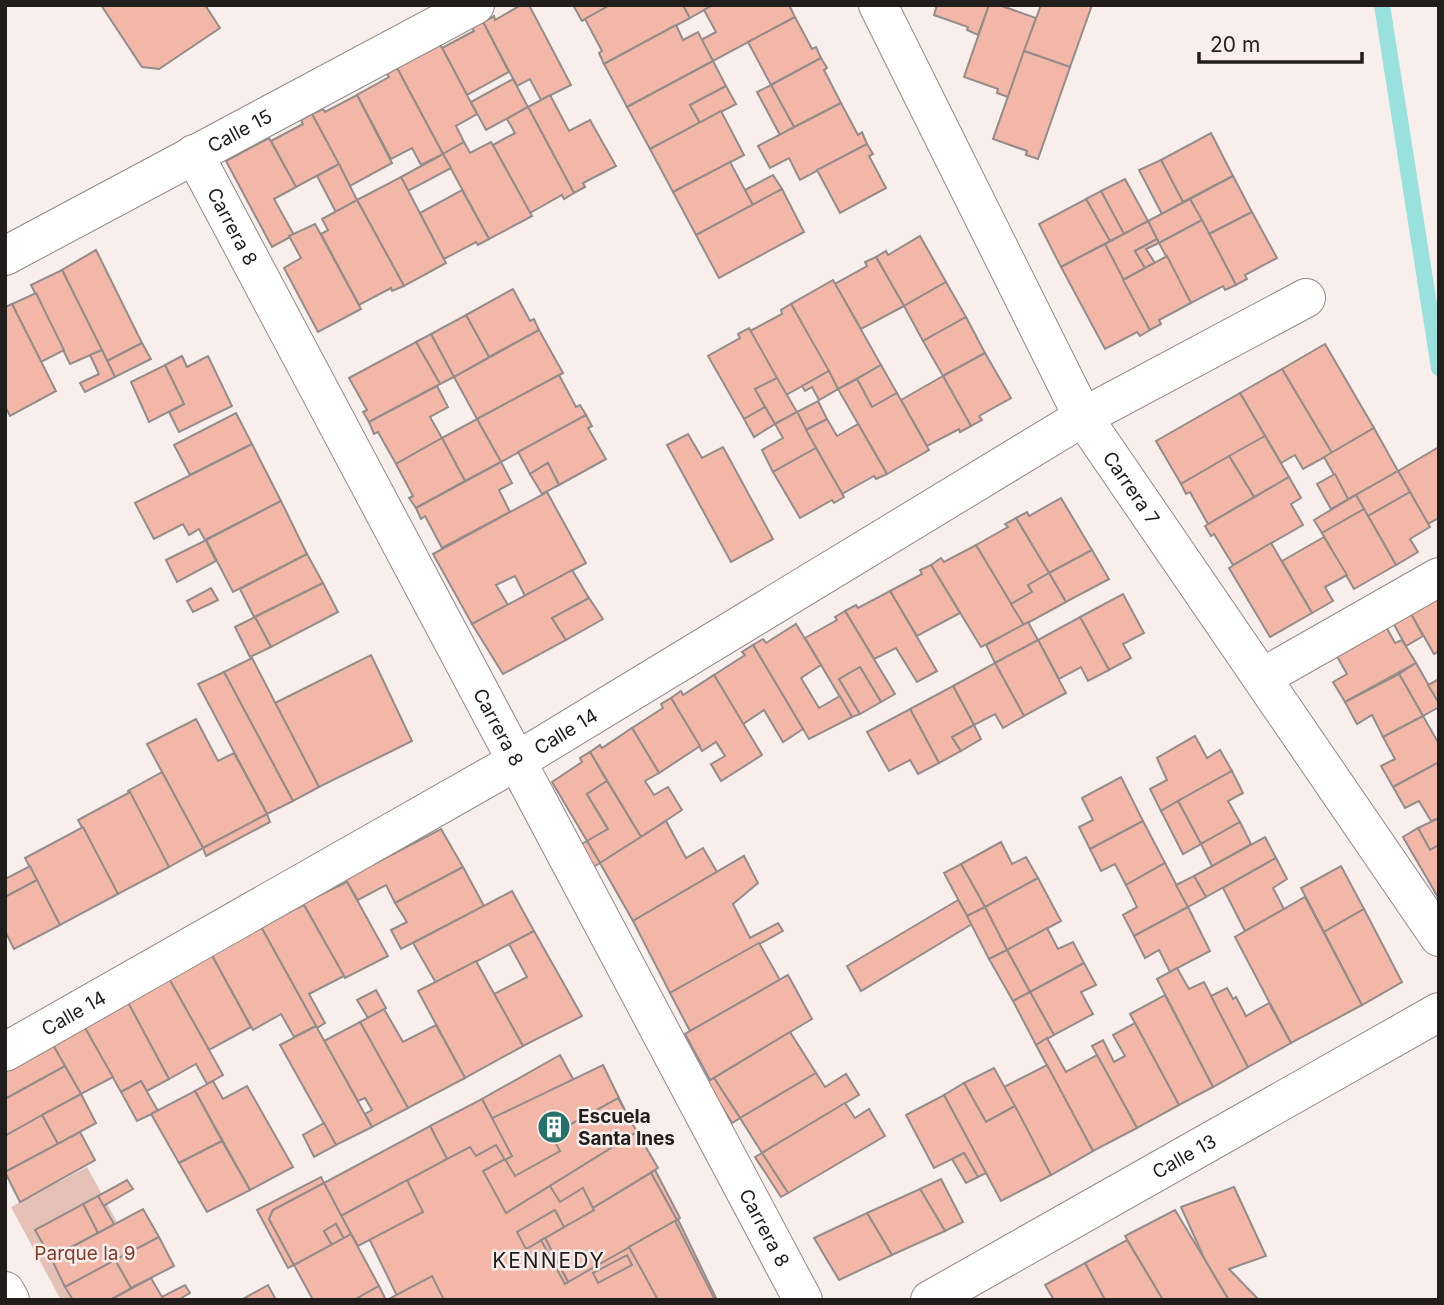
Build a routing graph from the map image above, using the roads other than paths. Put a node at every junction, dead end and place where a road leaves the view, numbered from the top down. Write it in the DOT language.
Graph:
graph roads {
  1 [pos="475,5"];
  2 [pos="878,5"];
  3 [pos="194,155"];
  4 [pos="5,256"];
  5 [pos="1306,298"];
  6 [pos="1083,417"];
  7 [pos="1439,577"];
  8 [pos="1263,677"];
  9 [pos="517,761"];
  10 [pos="1439,937"];
  11 [pos="1439,1012"];
  12 [pos="5,1052"];
  13 [pos="5,1291"];
  14 [pos="10,1300"];
  15 [pos="803,1300"];
  16 [pos="930,1300"];
  1 -- 3 [label="street, Calle 15"];
  2 -- 6 [label="street, Carrera 7"];
  3 -- 4 [label="street, Calle 15"];
  3 -- 9 [label="street, Carrera 8"];
  5 -- 6 [label="street, Calle 14"];
  6 -- 8 [label="street, Carrera 7"];
  6 -- 9 [label="street, Calle 14"];
  7 -- 8 [label="street"];
  8 -- 10 [label="street, Carrera 7"];
  9 -- 12 [label="street, Calle 14"];
  9 -- 15 [label="street, Carrera 8"];
  11 -- 16 [label="street, Calle 13"];
  13 -- 14 [label="street"];
}
